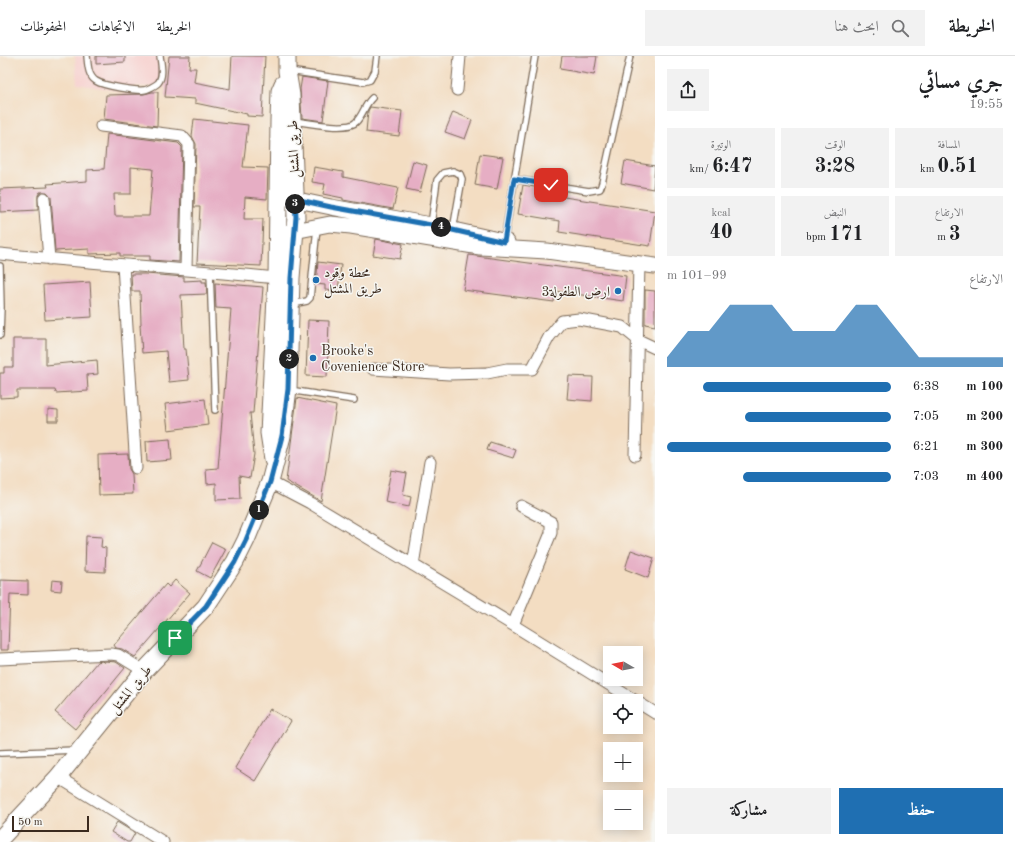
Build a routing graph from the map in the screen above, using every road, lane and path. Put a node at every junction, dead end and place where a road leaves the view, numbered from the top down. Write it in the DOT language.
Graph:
graph roads {
  1 [pos="87,56"];
  2 [pos="160,56"];
  3 [pos="378,56"];
  4 [pos="460,56"];
  5 [pos="535,56"];
  6 [pos="630,56"];
  7 [pos="287,63"];
  8 [pos="457,90"];
  9 [pos="372,98"];
  10 [pos="292,121"];
  11 [pos="101,126"];
  12 [pos="514,179"];
  13 [pos="278,196"];
  14 [pos="44,198"];
  15 [pos="295,199"];
  16 [pos="431,225"];
  17 [pos="317,226"];
  18 [pos="453,230"];
  19 [pos="286,232"];
  20 [pos="504,242"];
  21 [pos="546,251"];
  22 [pos="0,254"];
  23 [pos="49,259"];
  24 [pos="639,263"];
  25 [pos="122,265"];
  26 [pos="0,266"];
  27 [pos="655,266"];
  28 [pos="186,269"];
  29 [pos="210,271"];
  30 [pos="277,278"];
  31 [pos="290,305"];
  32 [pos="0,335"];
  33 [pos="638,340"];
  34 [pos="655,348"];
  35 [pos="373,369"];
  36 [pos="288,389"];
  37 [pos="354,400"];
  38 [pos="215,410"];
  39 [pos="635,456"];
  40 [pos="430,462"];
  41 [pos="136,468"];
  42 [pos="272,474"];
  43 [pos="521,506"];
  44 [pos="413,565"];
  45 [pos="513,625"];
  46 [pos="0,659"];
  47 [pos="144,671"];
  48 [pos="655,713"];
  49 [pos="80,750"];
  50 [pos="0,753"];
  51 [pos="58,777"];
  52 [pos="0,838"];
  53 [pos="163,842"];
  1 -- 2 [label="lane"];
  3 -- 7 [label="lane"];
  4 -- 8 [label="street"];
  5 -- 12 [label="lane"];
  6 -- 12 [label="lane"];
  7 -- 10 [label="main road, طريق المشتل"];
  7 -- 13 [label="main road, طريق المشتل"];
  9 -- 10 [label="lane"];
  10 -- 15 [label="main road, طريق المشتل"];
  11 -- 28 [label="street"];
  12 -- 20 [label="lane"];
  13 -- 15 [label="main road"];
  13 -- 19 [label="main road, طريق المشتل"];
  14 -- 23 [label="street"];
  15 -- 16 [label="main road"];
  15 -- 19 [label="main road, طريق المشتل"];
  16 -- 18 [label="main road"];
  16 -- 18 [label="lane"];
  17 -- 19 [label="main road"];
  17 -- 21 [label="main road"];
  17 -- 31 [label="lane"];
  18 -- 20 [label="main road"];
  19 -- 30 [label="main road, طريق المشتل"];
  19 -- 31 [label="main road, طريق المشتل"];
  20 -- 21 [label="main road"];
  21 -- 24 [label="main road"];
  22 -- 23 [label="street"];
  23 -- 25 [label="street"];
  24 -- 27 [label="main road"];
  24 -- 33 [label="street"];
  25 -- 28 [label="street"];
  25 -- 41 [label="street"];
  26 -- 32 [label="lane"];
  28 -- 29 [label="street"];
  29 -- 30 [label="street"];
  29 -- 38 [label="lane"];
  30 -- 42 [label="main road, طريق المشتل"];
  31 -- 36 [label="main road, طريق المشتل"];
  33 -- 34 [label="street"];
  33 -- 35 [label="street"];
  33 -- 39 [label="street"];
  36 -- 37 [label="lane"];
  36 -- 42 [label="main road, طريق المشتل"];
  40 -- 44 [label="street"];
  42 -- 44 [label="street"];
  42 -- 47 [label="main road, طريق المشتل"];
  43 -- 45 [label="street"];
  44 -- 45 [label="street"];
  45 -- 48 [label="street"];
  46 -- 47 [label="street"];
  47 -- 49 [label="main road, طريق المشتل"];
  49 -- 50 [label="lane"];
  49 -- 51 [label="main road, طريق المشتل"];
  51 -- 52 [label="main road, طريق المشتل"];
  51 -- 53 [label="street"];
}
